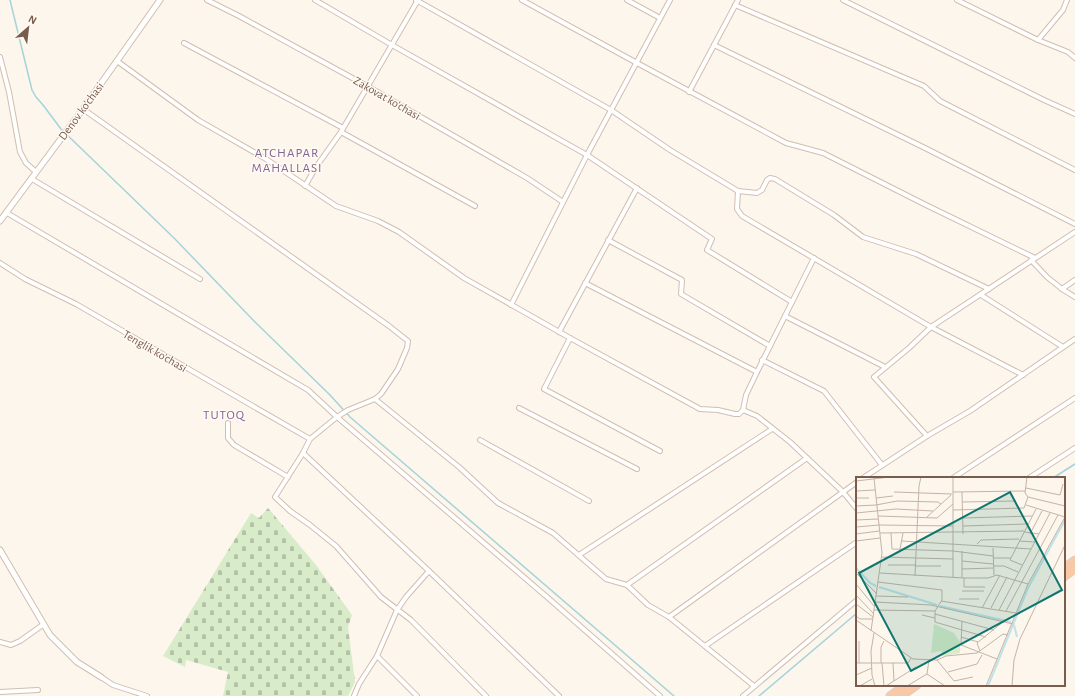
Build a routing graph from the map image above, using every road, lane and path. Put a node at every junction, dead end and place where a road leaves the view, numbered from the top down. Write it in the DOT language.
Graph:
graph roads {
  1 [pos="160,0"];
  2 [pos="207,0"];
  3 [pos="315,0"];
  4 [pos="418,0"];
  5 [pos="522,0"];
  6 [pos="627,0"];
  7 [pos="670,0"];
  8 [pos="738,0"];
  9 [pos="843,0"];
  10 [pos="957,0"];
  11 [pos="1068,0"];
  12 [pos="735,5"];
  13 [pos="660,18"];
  14 [pos="1038,40"];
  15 [pos="184,43"];
  16 [pos="392,45"];
  17 [pos="714,46"];
  18 [pos="0,57"];
  19 [pos="1075,58"];
  20 [pos="117,61"];
  21 [pos="636,63"];
  22 [pos="367,86"];
  23 [pos="689,92"];
  24 [pos="83,109"];
  25 [pos="611,110"];
  26 [pos="1075,114"];
  27 [pos="342,130"];
  28 [pos="587,154"];
  29 [pos="1075,170"];
  30 [pos="36,172"];
  31 [pos="32,179"];
  32 [pos="305,186"];
  33 [pos="637,188"];
  34 [pos="738,191"];
  35 [pos="563,202"];
  36 [pos="475,206"];
  37 [pos="7,213"];
  38 [pos="0,222"];
  39 [pos="1075,224"];
  40 [pos="1075,232"];
  41 [pos="608,240"];
  42 [pos="814,258"];
  43 [pos="1033,259"];
  44 [pos="0,263"];
  45 [pos="200,279"];
  46 [pos="1075,280"];
  47 [pos="585,283"];
  48 [pos="989,289"];
  49 [pos="1062,289"];
  50 [pos="981,295"];
  51 [pos="1075,297"];
  52 [pos="792,302"];
  53 [pos="510,305"];
  54 [pos="785,316"];
  55 [pos="931,327"];
  56 [pos="558,332"];
  57 [pos="570,338"];
  58 [pos="1075,339"];
  59 [pos="770,346"];
  60 [pos="1063,347"];
  61 [pos="762,360"];
  62 [pos="886,367"];
  63 [pos="757,372"];
  64 [pos="1023,375"];
  65 [pos="1075,398"];
  66 [pos="375,399"];
  67 [pos="519,408"];
  68 [pos="743,410"];
  69 [pos="339,416"];
  70 [pos="228,423"];
  71 [pos="772,429"];
  72 [pos="926,436"];
  73 [pos="310,439"];
  74 [pos="480,440"];
  75 [pos="1075,448"];
  76 [pos="660,451"];
  77 [pos="303,453"];
  78 [pos="806,458"];
  79 [pos="882,465"];
  80 [pos="637,470"];
  81 [pos="288,477"];
  82 [pos="864,477"];
  83 [pos="955,477"];
  84 [pos="1031,477"];
  85 [pos="856,483"];
  86 [pos="843,492"];
  87 [pos="589,501"];
  88 [pos="856,508"];
  89 [pos="856,543"];
  90 [pos="0,550"];
  91 [pos="578,555"];
  92 [pos="1075,560"];
  93 [pos="1065,567"];
  94 [pos="1075,569"];
  95 [pos="429,571"];
  96 [pos="1065,576"];
  97 [pos="627,585"];
  98 [pos="856,601"];
  99 [pos="397,610"];
  100 [pos="669,617"];
  101 [pos="44,624"];
  102 [pos="0,642"];
  103 [pos="705,646"];
  104 [pos="377,656"];
  105 [pos="101,677"];
  106 [pos="754,686"];
  107 [pos="904,686"];
  108 [pos="915,686"];
  109 [pos="38,690"];
  110 [pos="0,692"];
  111 [pos="133,694"];
  112 [pos="147,696"];
  113 [pos="354,696"];
  114 [pos="417,696"];
  115 [pos="486,696"];
  116 [pos="559,696"];
  117 [pos="660,696"];
  118 [pos="743,696"];
  119 [pos="890,696"];
  120 [pos="902,696"];
  1 -- 20 [label="street, Denov ko'chasi"];
  2 -- 22 [label="street, Zakovat ko'chasi"];
  3 -- 16 [label="street"];
  4 -- 16 [label="street"];
  4 -- 25 [label="street"];
  5 -- 21 [label="street"];
  6 -- 13 [label="street"];
  7 -- 13 [label="street"];
  8 -- 12 [label="street"];
  9 -- 26 [label="street"];
  10 -- 14 [label="street"];
  11 -- 14 [label="street"];
  12 -- 17 [label="street"];
  12 -- 29 [label="street"];
  13 -- 21 [label="street"];
  14 -- 19 [label="street"];
  15 -- 27 [label="street"];
  16 -- 22 [label="street"];
  16 -- 28 [label="street"];
  17 -- 23 [label="street"];
  17 -- 39 [label="street"];
  18 -- 30 [label="street"];
  20 -- 24 [label="street, Denov ko'chasi"];
  20 -- 32 [label="street"];
  21 -- 23 [label="street"];
  21 -- 25 [label="street"];
  22 -- 27 [label="street"];
  22 -- 35 [label="street, Zakovat ko'chasi"];
  23 -- 43 [label="street"];
  24 -- 30 [label="street, Denov ko'chasi"];
  24 -- 66 [label="street"];
  25 -- 28 [label="street"];
  25 -- 34 [label="street"];
  27 -- 32 [label="street"];
  27 -- 36 [label="street"];
  28 -- 33 [label="street"];
  28 -- 35 [label="street"];
  30 -- 31 [label="street, Denov ko'chasi"];
  31 -- 37 [label="street, Denov ko'chasi"];
  31 -- 45 [label="street"];
  32 -- 53 [label="street"];
  33 -- 41 [label="street"];
  33 -- 52 [label="street"];
  34 -- 42 [label="street"];
  34 -- 48 [label="street"];
  35 -- 53 [label="street"];
  37 -- 38 [label="street, Denov ko'chasi"];
  37 -- 69 [label="street"];
  40 -- 43 [label="street"];
  41 -- 47 [label="street"];
  41 -- 59 [label="street"];
  42 -- 52 [label="street"];
  42 -- 55 [label="street"];
  43 -- 48 [label="street"];
  43 -- 49 [label="street"];
  44 -- 73 [label="street, Tenglik ko'chasi"];
  46 -- 49 [label="street"];
  47 -- 56 [label="street"];
  47 -- 63 [label="street"];
  48 -- 50 [label="street"];
  49 -- 51 [label="street"];
  50 -- 55 [label="street"];
  50 -- 60 [label="street"];
  52 -- 54 [label="street"];
  53 -- 56 [label="street"];
  54 -- 59 [label="street"];
  54 -- 62 [label="street"];
  55 -- 62 [label="street"];
  55 -- 64 [label="street"];
  56 -- 57 [label="street"];
  57 -- 68 [label="street"];
  57 -- 76 [label="street"];
  58 -- 60 [label="street"];
  59 -- 61 [label="street"];
  60 -- 64 [label="street"];
  61 -- 63 [label="street"];
  61 -- 79 [label="street"];
  62 -- 72 [label="street"];
  63 -- 68 [label="street"];
  64 -- 72 [label="street"];
  65 -- 83 [label="street"];
  66 -- 69 [label="street"];
  66 -- 91 [label="street"];
  67 -- 80 [label="street"];
  68 -- 71 [label="street"];
  69 -- 73 [label="street"];
  69 -- 117 [label="street"];
  70 -- 81 [label="street"];
  71 -- 78 [label="street"];
  71 -- 91 [label="street"];
  72 -- 79 [label="street"];
  73 -- 77 [label="street"];
  74 -- 87 [label="street"];
  75 -- 84 [label="street"];
  77 -- 81 [label="street"];
  77 -- 95 [label="street"];
  78 -- 86 [label="street"];
  78 -- 97 [label="street"];
  79 -- 82 [label="street"];
  81 -- 99 [label="street"];
  85 -- 86 [label="street"];
  86 -- 88 [label="street"];
  86 -- 100 [label="street"];
  89 -- 103 [label="street"];
  90 -- 101 [label="street"];
  91 -- 97 [label="street"];
  92 -- 93 [label="highway"];
  94 -- 96 [label="highway"];
  95 -- 99 [label="street"];
  95 -- 116 [label="street"];
  97 -- 100 [label="street"];
  98 -- 106 [label="street"];
  99 -- 104 [label="street"];
  99 -- 115 [label="street"];
  100 -- 103 [label="street"];
  101 -- 102 [label="street"];
  101 -- 105 [label="street"];
  103 -- 106 [label="street"];
  104 -- 113 [label="street"];
  104 -- 114 [label="street"];
  105 -- 111 [label="street"];
  106 -- 118 [label="street"];
  107 -- 119 [label="highway"];
  108 -- 120 [label="highway"];
  109 -- 110 [label="street"];
  111 -- 112 [label="street"];
}
